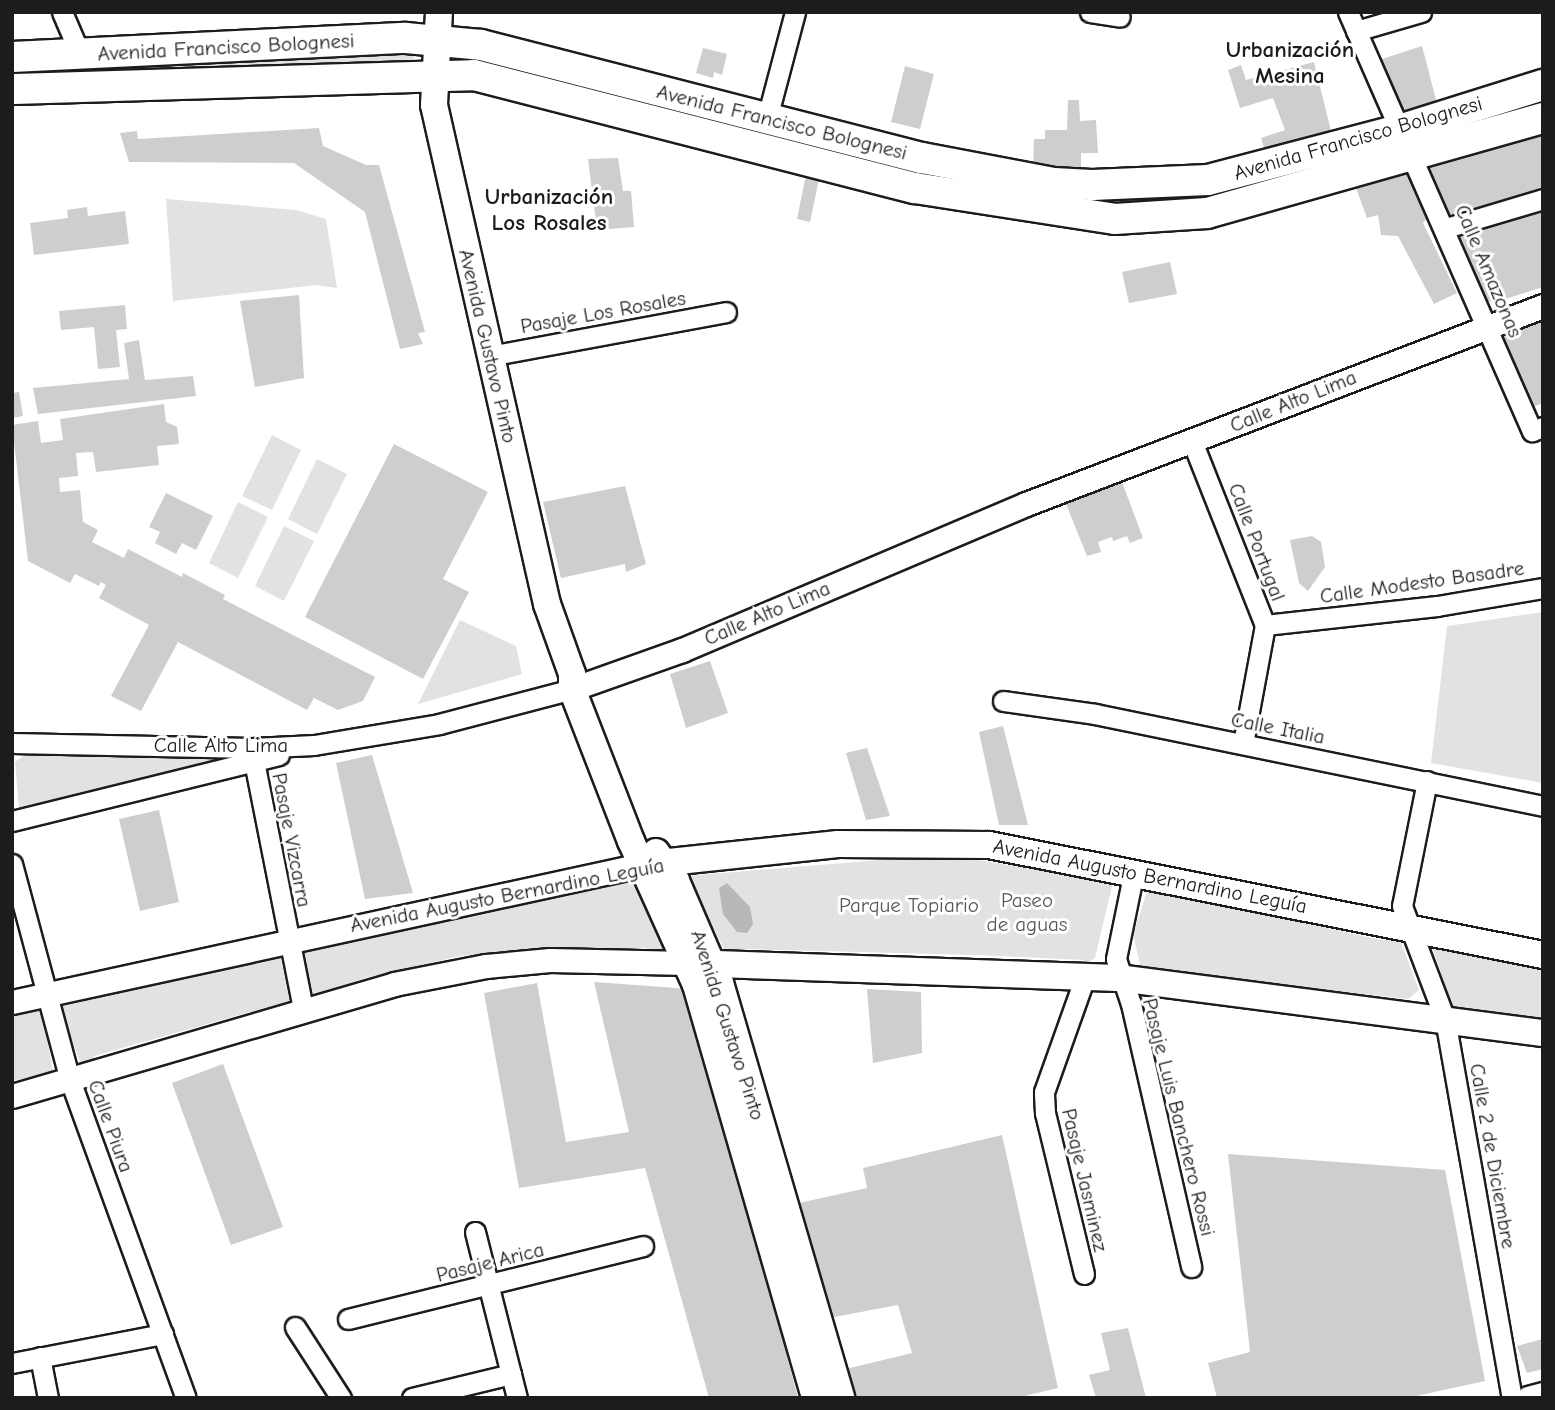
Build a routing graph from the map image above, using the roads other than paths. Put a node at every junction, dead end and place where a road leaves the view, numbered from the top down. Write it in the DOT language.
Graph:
graph roads {
  1 [pos="62,12"];
  2 [pos="795,12"];
  3 [pos="1090,12"];
  4 [pos="1348,12"];
  5 [pos="1421,12"];
  6 [pos="1120,17"];
  7 [pos="439,27"];
  8 [pos="1356,31"];
  9 [pos="80,54"];
  10 [pos="12,57"];
  11 [pos="436,76"];
  12 [pos="1543,85"];
  13 [pos="12,89"];
  14 [pos="767,118"];
  15 [pos="1543,118"];
  16 [pos="1406,142"];
  17 [pos="922,158"];
  18 [pos="915,188"];
  19 [pos="1543,199"];
  20 [pos="1446,228"];
  21 [pos="1543,306"];
  22 [pos="726,312"];
  23 [pos="1488,326"];
  24 [pos="489,356"];
  25 [pos="1538,429"];
  26 [pos="1192,441"];
  27 [pos="1543,588"];
  28 [pos="1265,625"];
  29 [pos="578,683"];
  30 [pos="1003,701"];
  31 [pos="12,743"];
  32 [pos="1243,744"];
  33 [pos="253,755"];
  34 [pos="1427,781"];
  35 [pos="1543,806"];
  36 [pos="12,821"];
  37 [pos="12,864"];
  38 [pos="653,864"];
  39 [pos="1133,871"];
  40 [pos="1409,927"];
  41 [pos="288,940"];
  42 [pos="1543,955"];
  43 [pos="700,964"];
  44 [pos="1085,977"];
  45 [pos="1119,978"];
  46 [pos="50,993"];
  47 [pos="12,1002"];
  48 [pos="303,1008"];
  49 [pos="1445,1019"];
  50 [pos="1543,1033"];
  51 [pos="70,1080"];
  52 [pos="12,1096"];
  53 [pos="475,1233"];
  54 [pos="643,1246"];
  55 [pos="1192,1267"];
  56 [pos="1084,1274"];
  57 [pos="489,1287"];
  58 [pos="348,1319"];
  59 [pos="295,1327"];
  60 [pos="163,1334"];
  61 [pos="40,1357"];
  62 [pos="12,1363"];
  63 [pos="511,1374"];
  64 [pos="1543,1394"];
  65 [pos="48,1398"];
  66 [pos="186,1398"];
  67 [pos="341,1398"];
  68 [pos="412,1398"];
  69 [pos="517,1398"];
  70 [pos="815,1398"];
  71 [pos="841,1398"];
  72 [pos="1512,1398"];
  73 [pos="1528,1398"];
  1 -- 9 [label="street"];
  2 -- 14 [label="street"];
  3 -- 6 [label="street"];
  4 -- 8 [label="street, Calle Amazonas"];
  5 -- 8 [label="street"];
  7 -- 9 [label="main road, Avenida Francisco Bolognesi"];
  7 -- 11 [label="main road, Avenida Gustavo Pinto"];
  7 -- 14 [label="main road, Avenida Francisco Bolognesi"];
  8 -- 16 [label="street, Calle Amazonas"];
  9 -- 10 [label="main road, Avenida Francisco Bolognesi"];
  11 -- 13 [label="main road, Avenida Francisco Bolognesi"];
  11 -- 18 [label="main road, Avenida Francisco Bolognesi"];
  11 -- 24 [label="main road, Avenida Gustavo Pinto"];
  12 -- 16 [label="main road, Avenida Francisco Bolognesi"];
  14 -- 17 [label="main road, Avenida Francisco Bolognesi"];
  15 -- 16 [label="main road, Avenida Francisco Bolognesi"];
  16 -- 17 [label="main road, Avenida Francisco Bolognesi"];
  16 -- 18 [label="main road, Avenida Francisco Bolognesi"];
  16 -- 20 [label="street, Calle Amazonas"];
  17 -- 18 [label="main road"];
  19 -- 20 [label="street"];
  20 -- 23 [label="street, Calle Amazonas"];
  21 -- 23 [label="street, Calle Alto Lima"];
  22 -- 24 [label="street, Pasaje Los Rosales"];
  23 -- 25 [label="street, Calle Amazonas"];
  23 -- 26 [label="street, Calle Alto Lima"];
  24 -- 29 [label="main road, Avenida Gustavo Pinto"];
  26 -- 28 [label="street, Calle Portugal"];
  26 -- 29 [label="street, Calle Alto Lima"];
  27 -- 28 [label="street, Calle Modesto Basadre"];
  28 -- 32 [label="street, Calle Portugal"];
  29 -- 33 [label="street, Calle Alto Lima"];
  29 -- 38 [label="main road, Avenida Gustavo Pinto"];
  30 -- 32 [label="street, Calle Italia"];
  31 -- 33 [label="street, Calle Alto Lima"];
  32 -- 34 [label="street, Calle Italia"];
  33 -- 36 [label="street"];
  33 -- 41 [label="street, Pasaje Vizcarra"];
  34 -- 35 [label="street, Calle Italia"];
  34 -- 40 [label="street, Calle 2 de Diciembre"];
  37 -- 46 [label="street, Calle Piura"];
  38 -- 39 [label="main road, Avenida Augusto Bernardino Leguía"];
  38 -- 41 [label="street, Avenida Augusto Bernardino Leguía"];
  38 -- 43 [label="main road, Avenida Gustavo Pinto"];
  39 -- 40 [label="main road, Avenida Augusto Bernardino Leguía"];
  39 -- 45 [label="street, Pasaje Luis Banchero Rossi"];
  40 -- 42 [label="main road, Avenida Augusto Bernardino Leguía"];
  40 -- 49 [label="street, Calle 2 de Diciembre"];
  41 -- 46 [label="street, Avenida Augusto Bernardino Leguía"];
  41 -- 48 [label="street, Pasaje Vizcarra"];
  43 -- 44 [label="main road"];
  43 -- 48 [label="street"];
  43 -- 70 [label="main road, Avenida Gustavo Pinto"];
  43 -- 71 [label="main road, Avenida Gustavo Pinto"];
  44 -- 45 [label="main road"];
  44 -- 56 [label="street, Pasaje Jasminez"];
  45 -- 49 [label="main road"];
  45 -- 55 [label="street, Pasaje Luis Banchero Rossi"];
  46 -- 47 [label="street, Avenida Augusto Bernardino Leguía"];
  46 -- 51 [label="street, Calle Piura"];
  48 -- 51 [label="street"];
  49 -- 50 [label="main road"];
  49 -- 72 [label="street, Calle 2 de Diciembre"];
  51 -- 52 [label="street"];
  51 -- 60 [label="street, Calle Piura"];
  53 -- 57 [label="street"];
  54 -- 57 [label="street, Pasaje Arica"];
  57 -- 58 [label="street, Pasaje Arica"];
  57 -- 63 [label="street"];
  59 -- 67 [label="street"];
  60 -- 61 [label="street"];
  60 -- 66 [label="street, Calle Piura"];
  61 -- 62 [label="street"];
  61 -- 65 [label="street"];
  63 -- 68 [label="street"];
  63 -- 69 [label="street"];
  64 -- 73 [label="street"];
}
